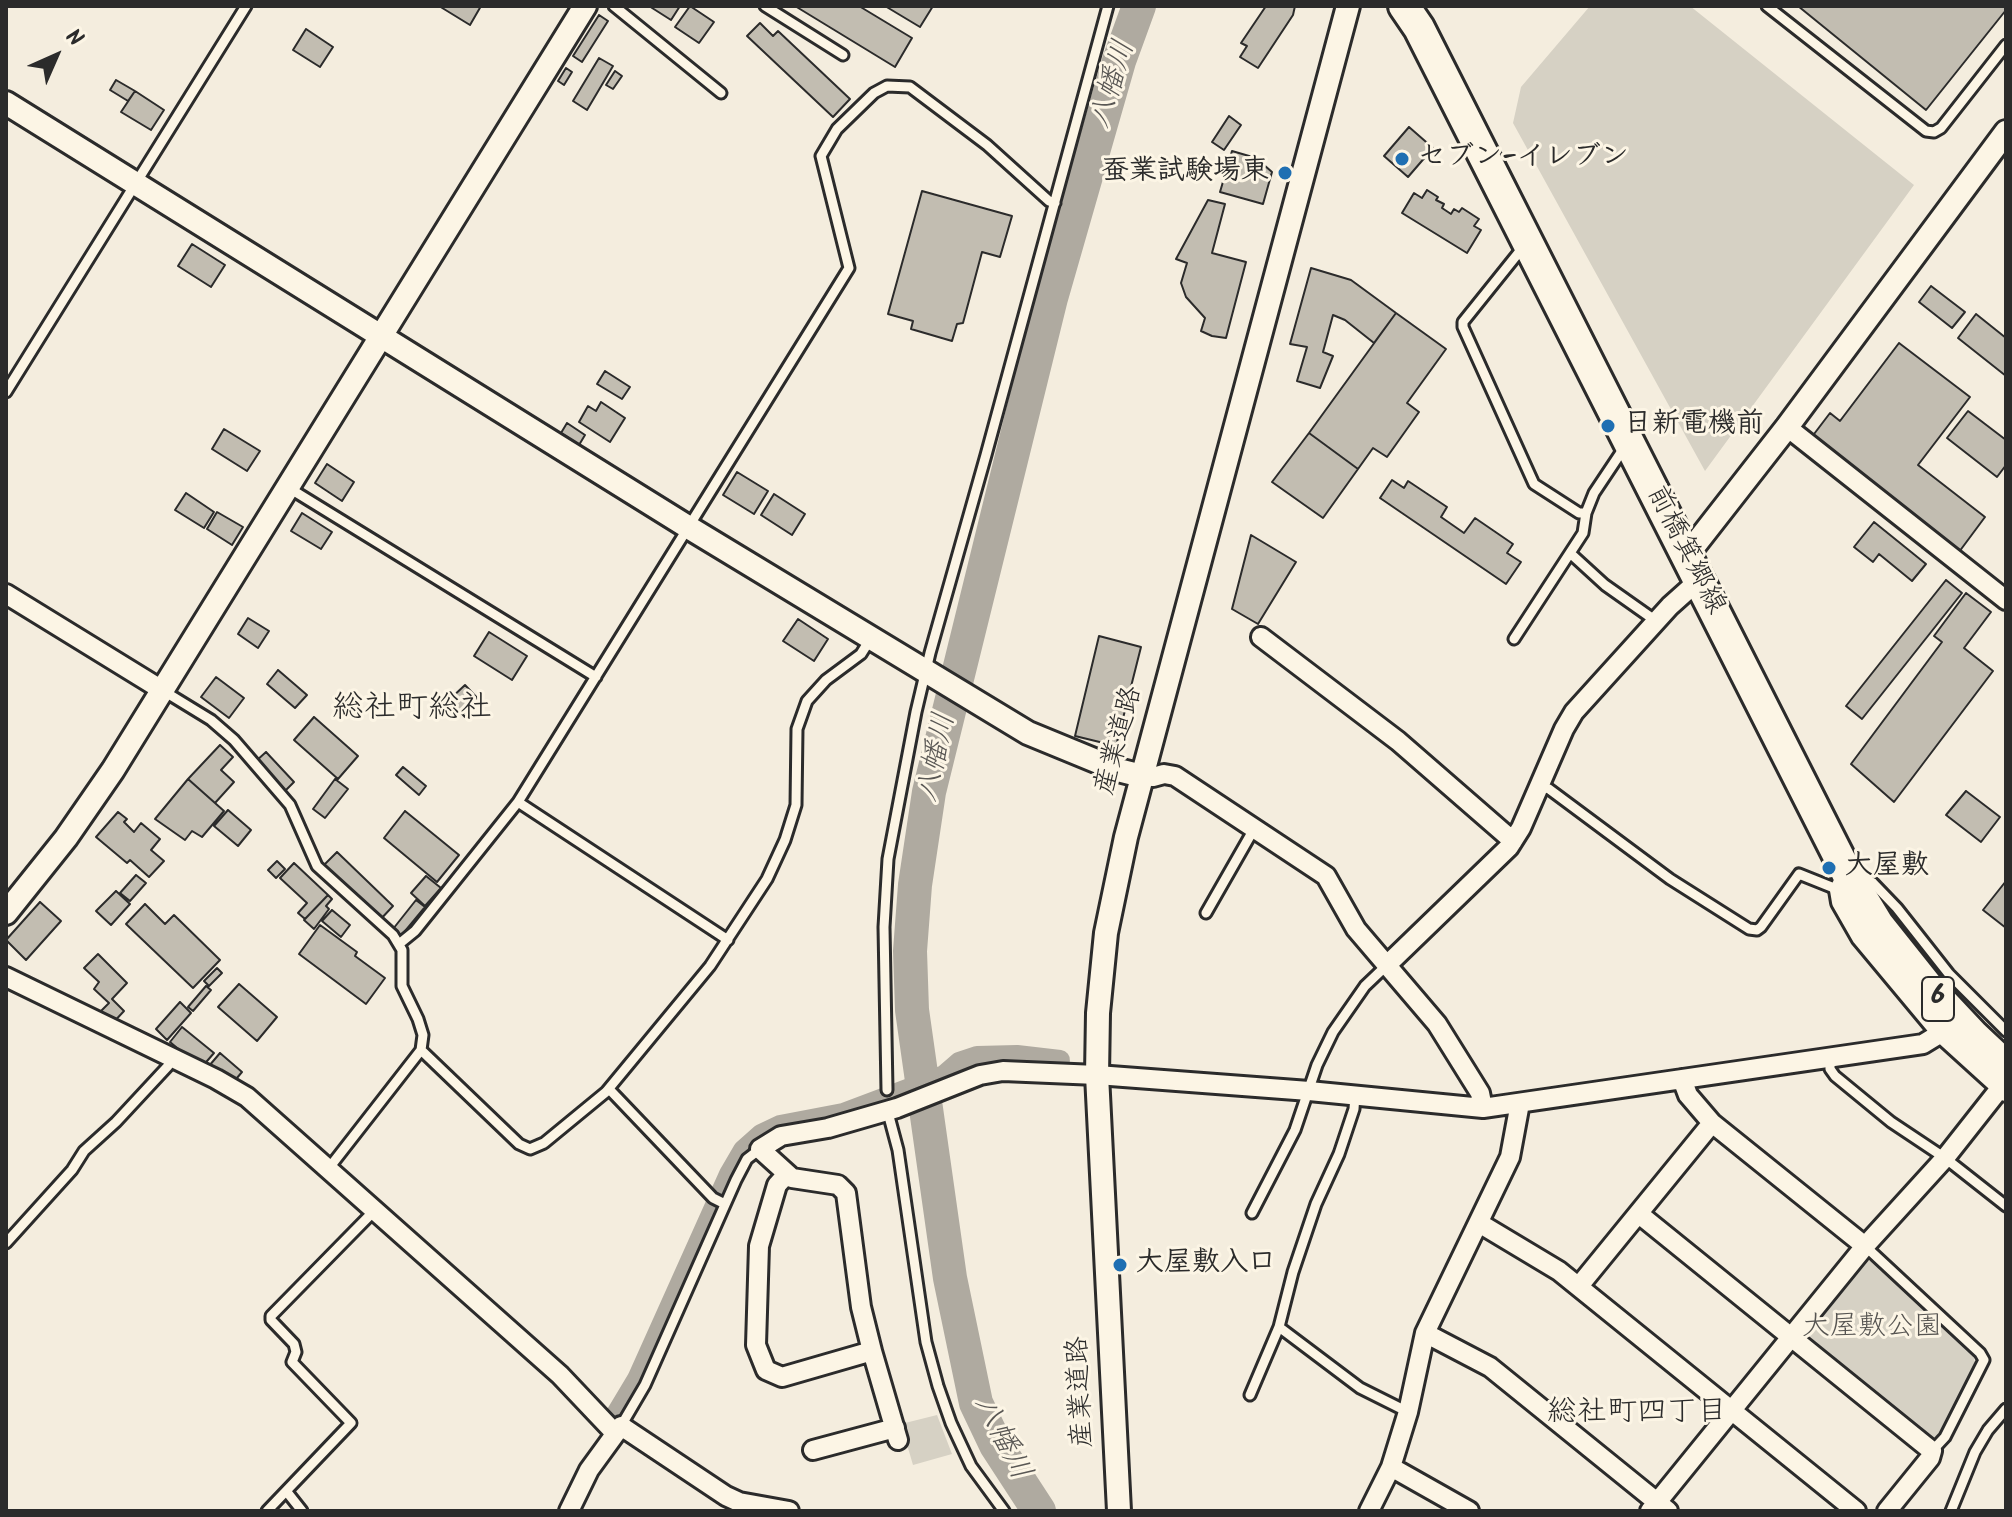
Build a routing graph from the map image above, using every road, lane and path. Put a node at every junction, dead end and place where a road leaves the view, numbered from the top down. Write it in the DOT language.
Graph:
graph roads {
  1 [pos="246,6"];
  2 [pos="585,6"];
  3 [pos="614,6"];
  4 [pos="765,6"];
  5 [pos="1108,6"];
  6 [pos="1348,6"];
  7 [pos="1404,6"];
  8 [pos="1767,6"];
  9 [pos="2006,45"];
  10 [pos="843,55"];
  11 [pos="721,93"];
  12 [pos="6,103"];
  13 [pos="2006,132"];
  14 [pos="135,182"];
  15 [pos="1055,203"];
  16 [pos="1529,246"];
  17 [pos="382,337"];
  18 [pos="6,392"];
  19 [pos="1787,427"];
  20 [pos="1631,445"];
  21 [pos="288,487"];
  22 [pos="1586,513"];
  23 [pos="688,527"];
  24 [pos="1570,553"];
  25 [pos="1687,555"];
  26 [pos="1701,583"];
  27 [pos="6,594"];
  28 [pos="2006,600"];
  29 [pos="1656,621"];
  30 [pos="1261,637"];
  31 [pos="871,638"];
  32 [pos="1514,639"];
  33 [pos="929,673"];
  34 [pos="596,677"];
  35 [pos="162,690"];
  36 [pos="1142,776"];
  37 [pos="1540,786"];
  38 [pos="518,802"];
  39 [pos="1254,829"];
  40 [pos="1513,841"];
  41 [pos="1843,882"];
  42 [pos="6,913"];
  43 [pos="1206,913"];
  44 [pos="728,940"];
  45 [pos="399,944"];
  46 [pos="1387,965"];
  47 [pos="6,977"];
  48 [pos="2006,1031"];
  49 [pos="1941,1033"];
  50 [pos="421,1050"];
  51 [pos="171,1057"];
  52 [pos="1830,1057"];
  53 [pos="1097,1075"];
  54 [pos="1682,1079"];
  55 [pos="2004,1082"];
  56 [pos="609,1089"];
  57 [pos="887,1090"];
  58 [pos="1309,1091"];
  59 [pos="1355,1095"];
  60 [pos="1520,1103"];
  61 [pos="1483,1108"];
  62 [pos="892,1109"];
  63 [pos="1712,1123"];
  64 [pos="760,1149"];
  65 [pos="1945,1158"];
  66 [pos="329,1168"];
  67 [pos="787,1174"];
  68 [pos="725,1204"];
  69 [pos="2006,1206"];
  70 [pos="376,1209"];
  71 [pos="1252,1213"];
  72 [pos="1639,1214"];
  73 [pos="1479,1223"];
  74 [pos="6,1243"];
  75 [pos="1865,1246"];
  76 [pos="1579,1286"];
  77 [pos="1279,1327"];
  78 [pos="1425,1333"];
  79 [pos="1792,1337"];
  80 [pos="872,1351"];
  81 [pos="1250,1395"];
  82 [pos="2006,1409"];
  83 [pos="1731,1410"];
  84 [pos="1408,1412"];
  85 [pos="618,1429"];
  86 [pos="813,1450"];
  87 [pos="1932,1451"];
  88 [pos="1391,1467"];
  89 [pos="287,1492"];
  90 [pos="1658,1508"];
  91 [pos="267,1511"];
  92 [pos="302,1511"];
  93 [pos="569,1511"];
  94 [pos="789,1511"];
  95 [pos="1004,1511"];
  96 [pos="1119,1511"];
  97 [pos="1369,1511"];
  98 [pos="1469,1511"];
  99 [pos="1856,1511"];
  100 [pos="1887,1511"];
  101 [pos="1951,1511"];
  1 -- 14 [label="lane"];
  2 -- 17 [label="street"];
  3 -- 11 [label="lane"];
  4 -- 10 [label="lane"];
  5 -- 15 [label="lane"];
  6 -- 36 [label="street, 産業道路"];
  7 -- 16 [label="main road, 前橋箕郷線 / 6"];
  8 -- 9 [label="lane"];
  12 -- 14 [label="street"];
  13 -- 19 [label="street"];
  14 -- 17 [label="street"];
  14 -- 18 [label="lane"];
  15 -- 23 [label="lane"];
  15 -- 33 [label="lane"];
  16 -- 20 [label="main road, 前橋箕郷線 / 6"];
  16 -- 22 [label="lane"];
  17 -- 21 [label="street"];
  17 -- 23 [label="street"];
  19 -- 25 [label="street"];
  19 -- 28 [label="street"];
  20 -- 22 [label="lane"];
  20 -- 25 [label="main road, 前橋箕郷線 / 6"];
  21 -- 34 [label="lane"];
  21 -- 35 [label="street"];
  22 -- 24 [label="lane"];
  23 -- 31 [label="street"];
  23 -- 34 [label="lane"];
  24 -- 29 [label="lane"];
  24 -- 32 [label="lane"];
  25 -- 26 [label="main road, 前橋箕郷線 / 6"];
  26 -- 29 [label="street"];
  26 -- 41 [label="main road, 前橋箕郷線 / 6"];
  27 -- 35 [label="street"];
  29 -- 37 [label="street"];
  30 -- 40 [label="street"];
  31 -- 33 [label="street"];
  31 -- 44 [label="lane"];
  33 -- 36 [label="street"];
  33 -- 57 [label="lane"];
  34 -- 38 [label="lane"];
  35 -- 42 [label="street"];
  35 -- 45 [label="lane"];
  36 -- 39 [label="street"];
  36 -- 53 [label="street, 産業道路"];
  37 -- 40 [label="street"];
  37 -- 41 [label="lane"];
  38 -- 44 [label="lane"];
  38 -- 45 [label="lane"];
  39 -- 43 [label="lane"];
  39 -- 46 [label="street"];
  40 -- 46 [label="street"];
  41 -- 48 [label="lane"];
  41 -- 49 [label="street"];
  41 -- 55 [label="main road, 前橋箕郷線 / 6"];
  44 -- 56 [label="lane"];
  45 -- 50 [label="lane"];
  46 -- 58 [label="lane"];
  46 -- 61 [label="street"];
  47 -- 51 [label="street"];
  49 -- 52 [label="street"];
  49 -- 55 [label="street"];
  50 -- 56 [label="lane"];
  50 -- 66 [label="lane"];
  51 -- 66 [label="street"];
  51 -- 74 [label="lane"];
  52 -- 54 [label="street"];
  52 -- 65 [label="lane"];
  53 -- 58 [label="street"];
  53 -- 62 [label="street"];
  53 -- 96 [label="street, 産業道路"];
  54 -- 60 [label="street"];
  54 -- 63 [label="street"];
  55 -- 65 [label="street"];
  56 -- 68 [label="lane"];
  58 -- 59 [label="street"];
  58 -- 71 [label="lane"];
  59 -- 61 [label="street"];
  59 -- 77 [label="lane"];
  60 -- 61 [label="street"];
  60 -- 73 [label="street"];
  62 -- 64 [label="street"];
  62 -- 95 [label="lane"];
  63 -- 72 [label="street"];
  63 -- 75 [label="street"];
  64 -- 67 [label="street"];
  64 -- 68 [label="lane"];
  65 -- 69 [label="lane"];
  65 -- 75 [label="street"];
  66 -- 70 [label="street"];
  67 -- 80 [label="street"];
  67 -- 80 [label="street"];
  68 -- 85 [label="lane"];
  70 -- 85 [label="street"];
  70 -- 89 [label="lane"];
  72 -- 76 [label="street"];
  72 -- 79 [label="street"];
  73 -- 76 [label="street"];
  73 -- 78 [label="street"];
  75 -- 79 [label="street"];
  75 -- 87 [label="lane"];
  76 -- 83 [label="street"];
  77 -- 81 [label="lane"];
  77 -- 84 [label="lane"];
  78 -- 84 [label="street"];
  78 -- 90 [label="street"];
  79 -- 83 [label="street"];
  79 -- 87 [label="street"];
  80 -- 86 [label="street"];
  82 -- 101 [label="lane"];
  83 -- 90 [label="street"];
  83 -- 99 [label="street"];
  84 -- 88 [label="street"];
  85 -- 93 [label="street"];
  85 -- 94 [label="street"];
  87 -- 100 [label="street"];
  88 -- 97 [label="street"];
  88 -- 98 [label="street"];
  89 -- 91 [label="lane"];
  89 -- 92 [label="lane"];
}
